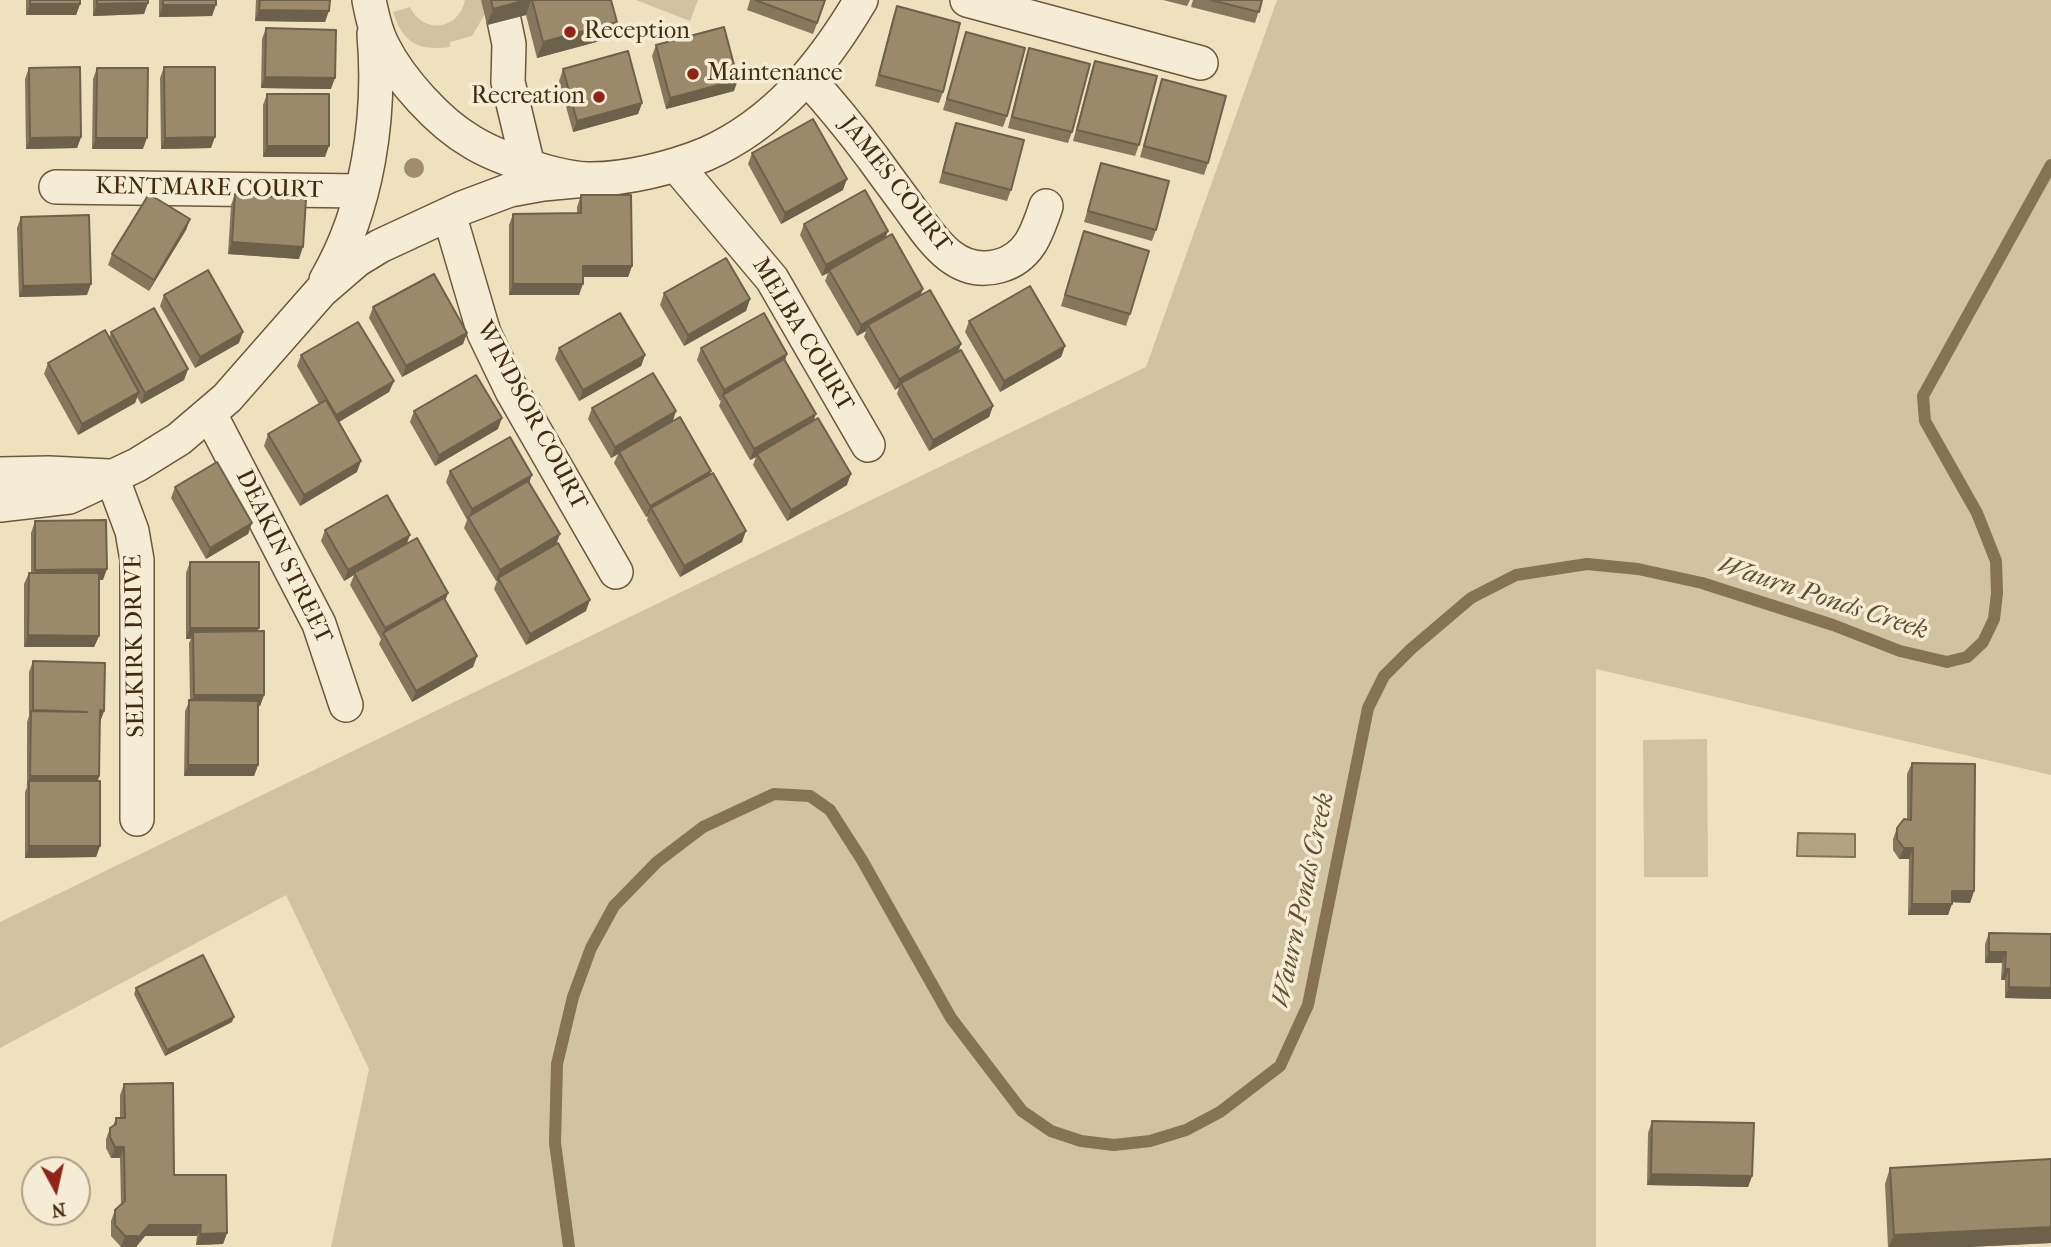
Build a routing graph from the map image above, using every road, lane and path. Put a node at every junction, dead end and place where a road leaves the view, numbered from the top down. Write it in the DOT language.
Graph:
graph roads {
  1 [pos="862,0"];
  2 [pos="967,0"];
  3 [pos="370,5"];
  4 [pos="504,20"];
  5 [pos="1200,63"];
  6 [pos="808,79"];
  7 [pos="676,165"];
  8 [pos="528,166"];
  9 [pos="597,179"];
  10 [pos="56,187"];
  11 [pos="361,191"];
  12 [pos="1046,206"];
  13 [pos="449,214"];
  14 [pos="305,311"];
  15 [pos="210,414"];
  16 [pos="868,445"];
  17 [pos="0,474"];
  18 [pos="112,477"];
  19 [pos="0,505"];
  20 [pos="615,572"];
  21 [pos="346,705"];
  22 [pos="137,819"];
  1 -- 6 [label="street"];
  2 -- 5 [label="street"];
  3 -- 8 [label="street"];
  3 -- 11 [label="street"];
  4 -- 8 [label="street"];
  6 -- 7 [label="street"];
  6 -- 12 [label="street, JAMES COURT"];
  7 -- 9 [label="street"];
  7 -- 16 [label="street, MELBA COURT"];
  8 -- 9 [label="street"];
  9 -- 13 [label="street"];
  10 -- 11 [label="street, KENTMARE COURT"];
  11 -- 14 [label="street"];
  13 -- 14 [label="street"];
  13 -- 20 [label="street, WINDSOR COURT"];
  14 -- 15 [label="street"];
  15 -- 18 [label="street"];
  15 -- 21 [label="street, DEAKIN STREET"];
  17 -- 18 [label="street"];
  18 -- 19 [label="street"];
  18 -- 22 [label="street, SELKIRK DRIVE"];
}
